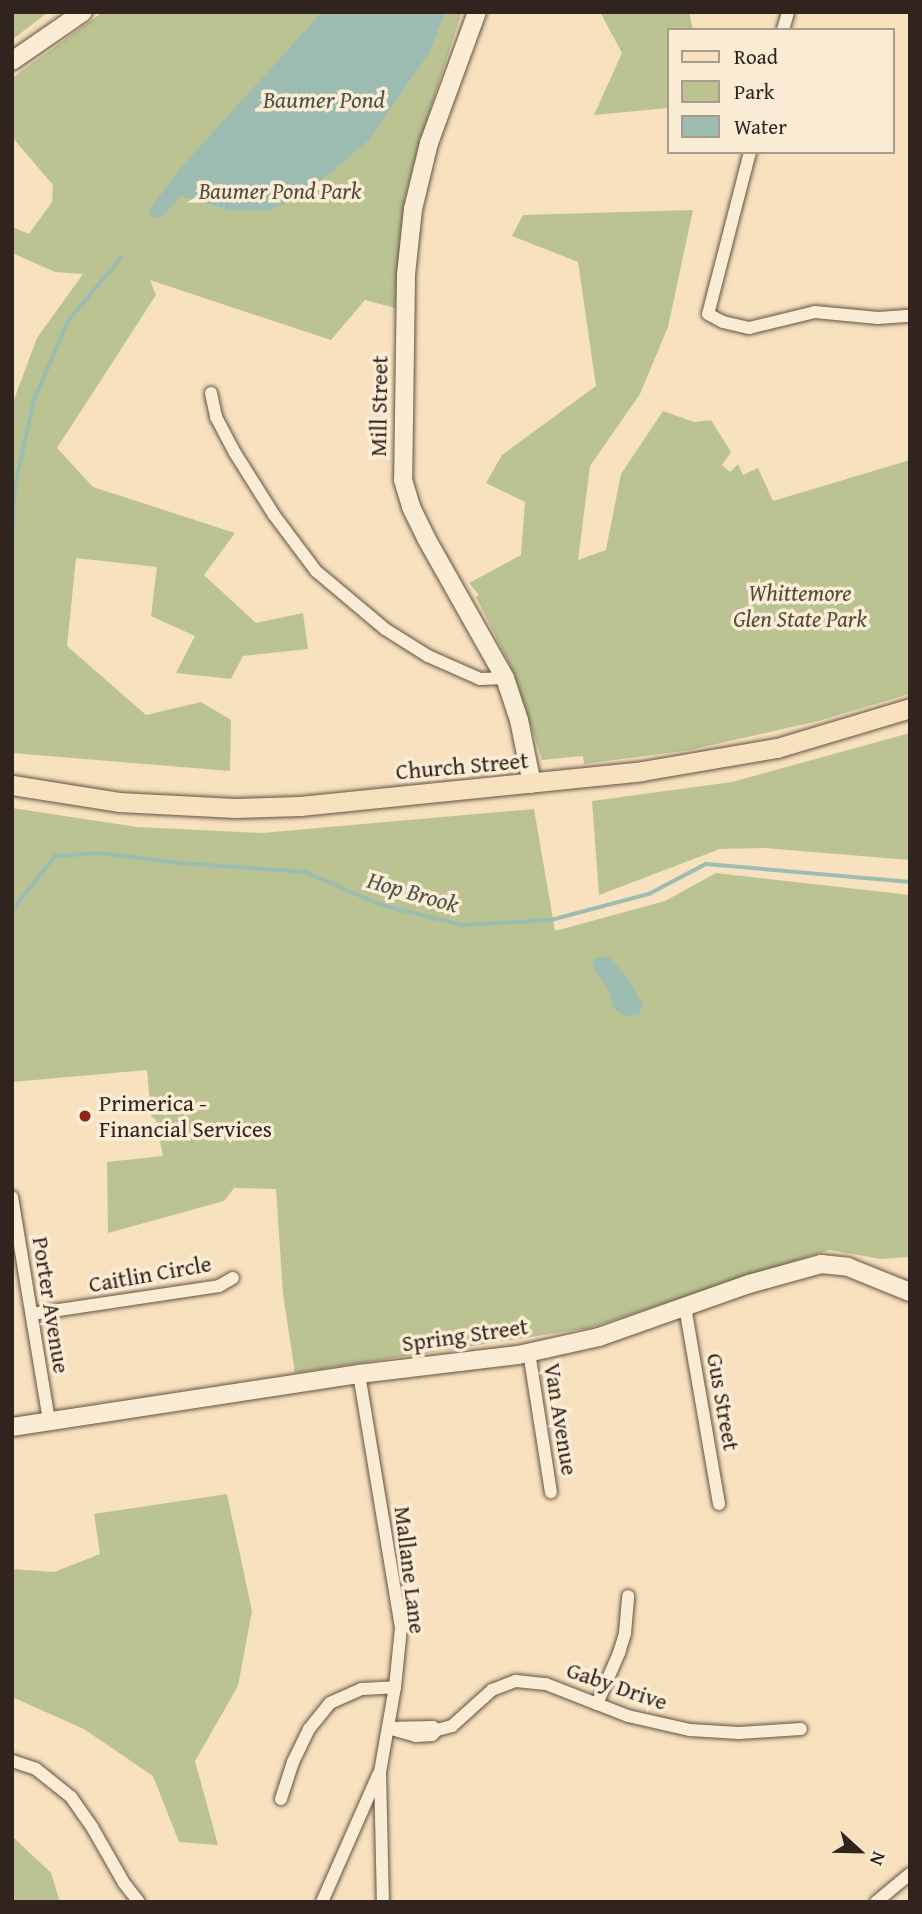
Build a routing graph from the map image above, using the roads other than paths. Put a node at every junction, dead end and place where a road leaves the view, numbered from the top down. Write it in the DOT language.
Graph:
graph roads {
  1 [pos="83,12"];
  2 [pos="477,12"];
  3 [pos="12,61"];
  4 [pos="749,154"];
  5 [pos="910,316"];
  6 [pos="211,393"];
  7 [pos="505,678"];
  8 [pos="910,708"];
  9 [pos="533,783"];
  10 [pos="12,785"];
  11 [pos="12,1197"];
  12 [pos="233,1279"];
  13 [pos="910,1292"];
  14 [pos="685,1307"];
  15 [pos="32,1314"];
  16 [pos="529,1352"];
  17 [pos="359,1374"];
  18 [pos="49,1421"];
  19 [pos="12,1427"];
  20 [pos="551,1492"];
  21 [pos="719,1504"];
  22 [pos="628,1596"];
  23 [pos="395,1687"];
  24 [pos="597,1704"];
  25 [pos="388,1728"];
  26 [pos="801,1729"];
  27 [pos="12,1761"];
  28 [pos="380,1772"];
  29 [pos="281,1799"];
  30 [pos="910,1874"];
  31 [pos="139,1902"];
  32 [pos="322,1902"];
  33 [pos="383,1902"];
  34 [pos="876,1902"];
  1 -- 3 [label="main road"];
  2 -- 7 [label="main road, Mill Street"];
  4 -- 5 [label="street"];
  6 -- 7 [label="street"];
  7 -- 9 [label="main road, Mill Street"];
  8 -- 9 [label="main road, Church Street"];
  9 -- 10 [label="main road, Church Street"];
  11 -- 15 [label="street, Porter Avenue"];
  12 -- 15 [label="street, Caitlin Circle"];
  13 -- 14 [label="main road, Spring Street"];
  14 -- 16 [label="main road, Spring Street"];
  14 -- 21 [label="street, Gus Street"];
  15 -- 18 [label="street, Porter Avenue"];
  16 -- 17 [label="main road, Spring Street"];
  16 -- 20 [label="street, Van Avenue"];
  17 -- 18 [label="main road, Spring Street"];
  17 -- 23 [label="street, Mallane Lane"];
  18 -- 19 [label="main road, Spring Street"];
  22 -- 24 [label="street"];
  23 -- 25 [label="street, Mallane Lane"];
  23 -- 29 [label="street"];
  24 -- 25 [label="street, Gaby Drive"];
  24 -- 26 [label="street, Gaby Drive"];
  25 -- 28 [label="street, Mallane Lane"];
  27 -- 31 [label="street"];
  28 -- 32 [label="street, Mallane Lane"];
  28 -- 33 [label="street, Mallane Lane"];
  30 -- 34 [label="street"];
}
